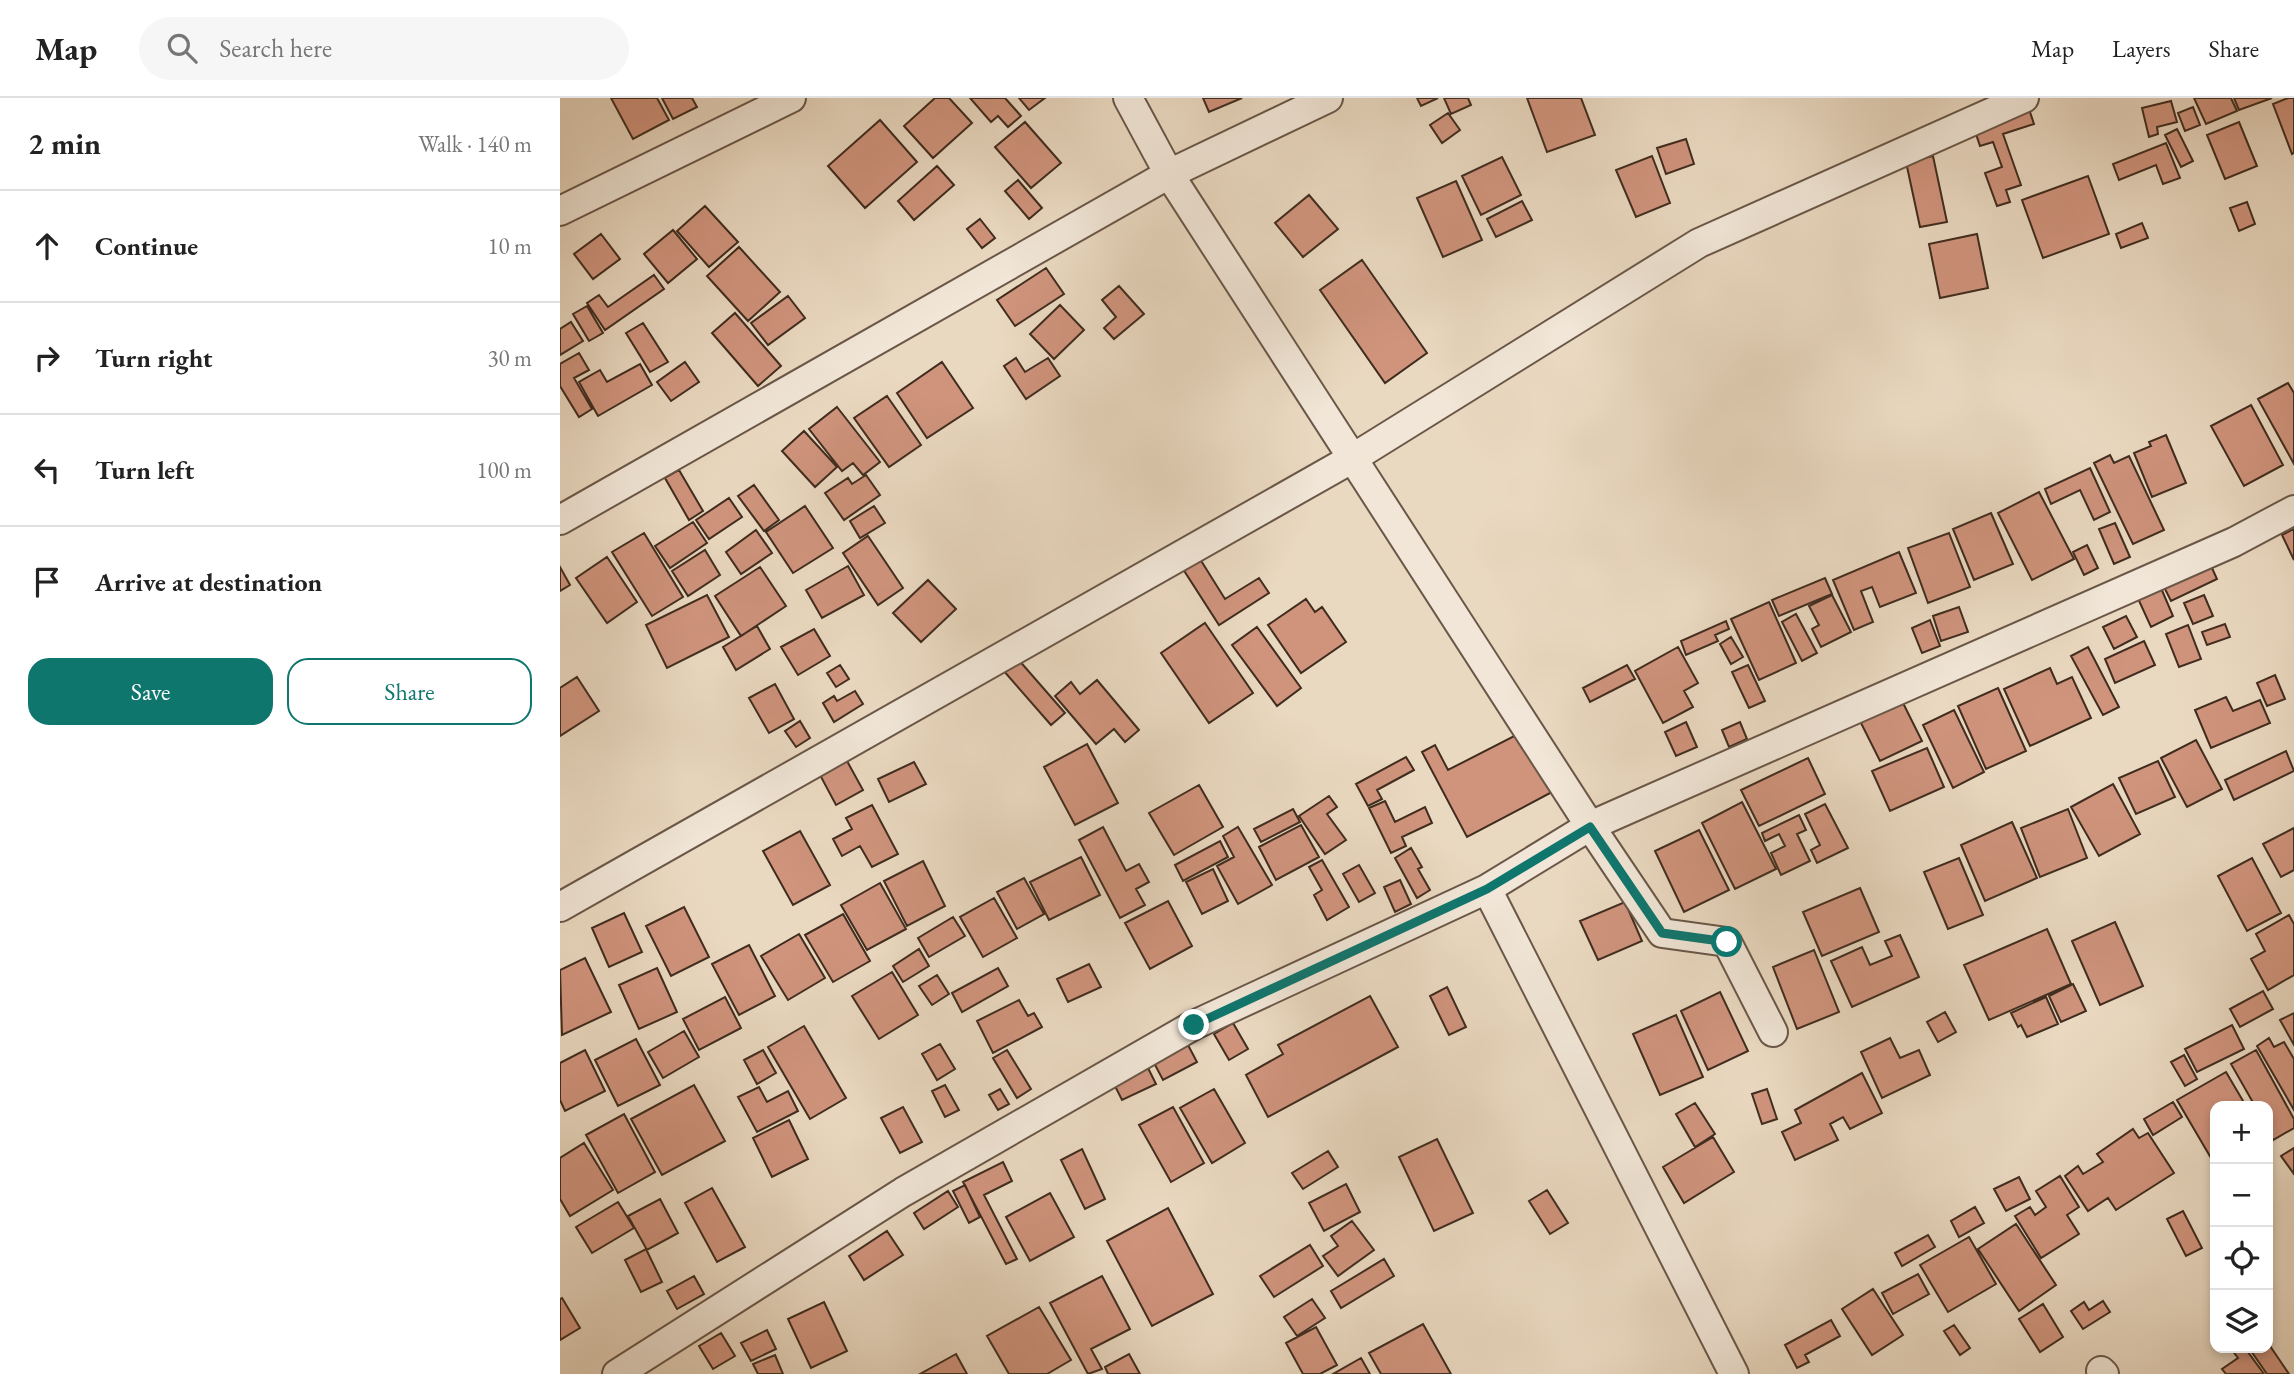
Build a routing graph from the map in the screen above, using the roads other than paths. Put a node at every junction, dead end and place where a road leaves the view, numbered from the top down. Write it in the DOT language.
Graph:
graph roads {
  1 [pos="790,98"];
  2 [pos="1128,98"];
  3 [pos="1328,98"];
  4 [pos="2024,98"];
  5 [pos="1169,174"];
  6 [pos="560,211"];
  7 [pos="1353,458"];
  8 [pos="2294,510"];
  9 [pos="560,520"];
  10 [pos="1590,827"];
  11 [pos="1487,889"];
  12 [pos="560,907"];
  13 [pos="1773,1032"];
  14 [pos="617,1374"];
  15 [pos="1734,1374"];
  1 -- 6 [label="street"];
  2 -- 5 [label="street"];
  3 -- 5 [label="street"];
  4 -- 7 [label="street"];
  5 -- 7 [label="street"];
  5 -- 9 [label="street"];
  7 -- 10 [label="street"];
  7 -- 12 [label="street"];
  8 -- 10 [label="street"];
  10 -- 11 [label="street"];
  10 -- 13 [label="street"];
  11 -- 14 [label="street"];
  11 -- 15 [label="street"];
}
